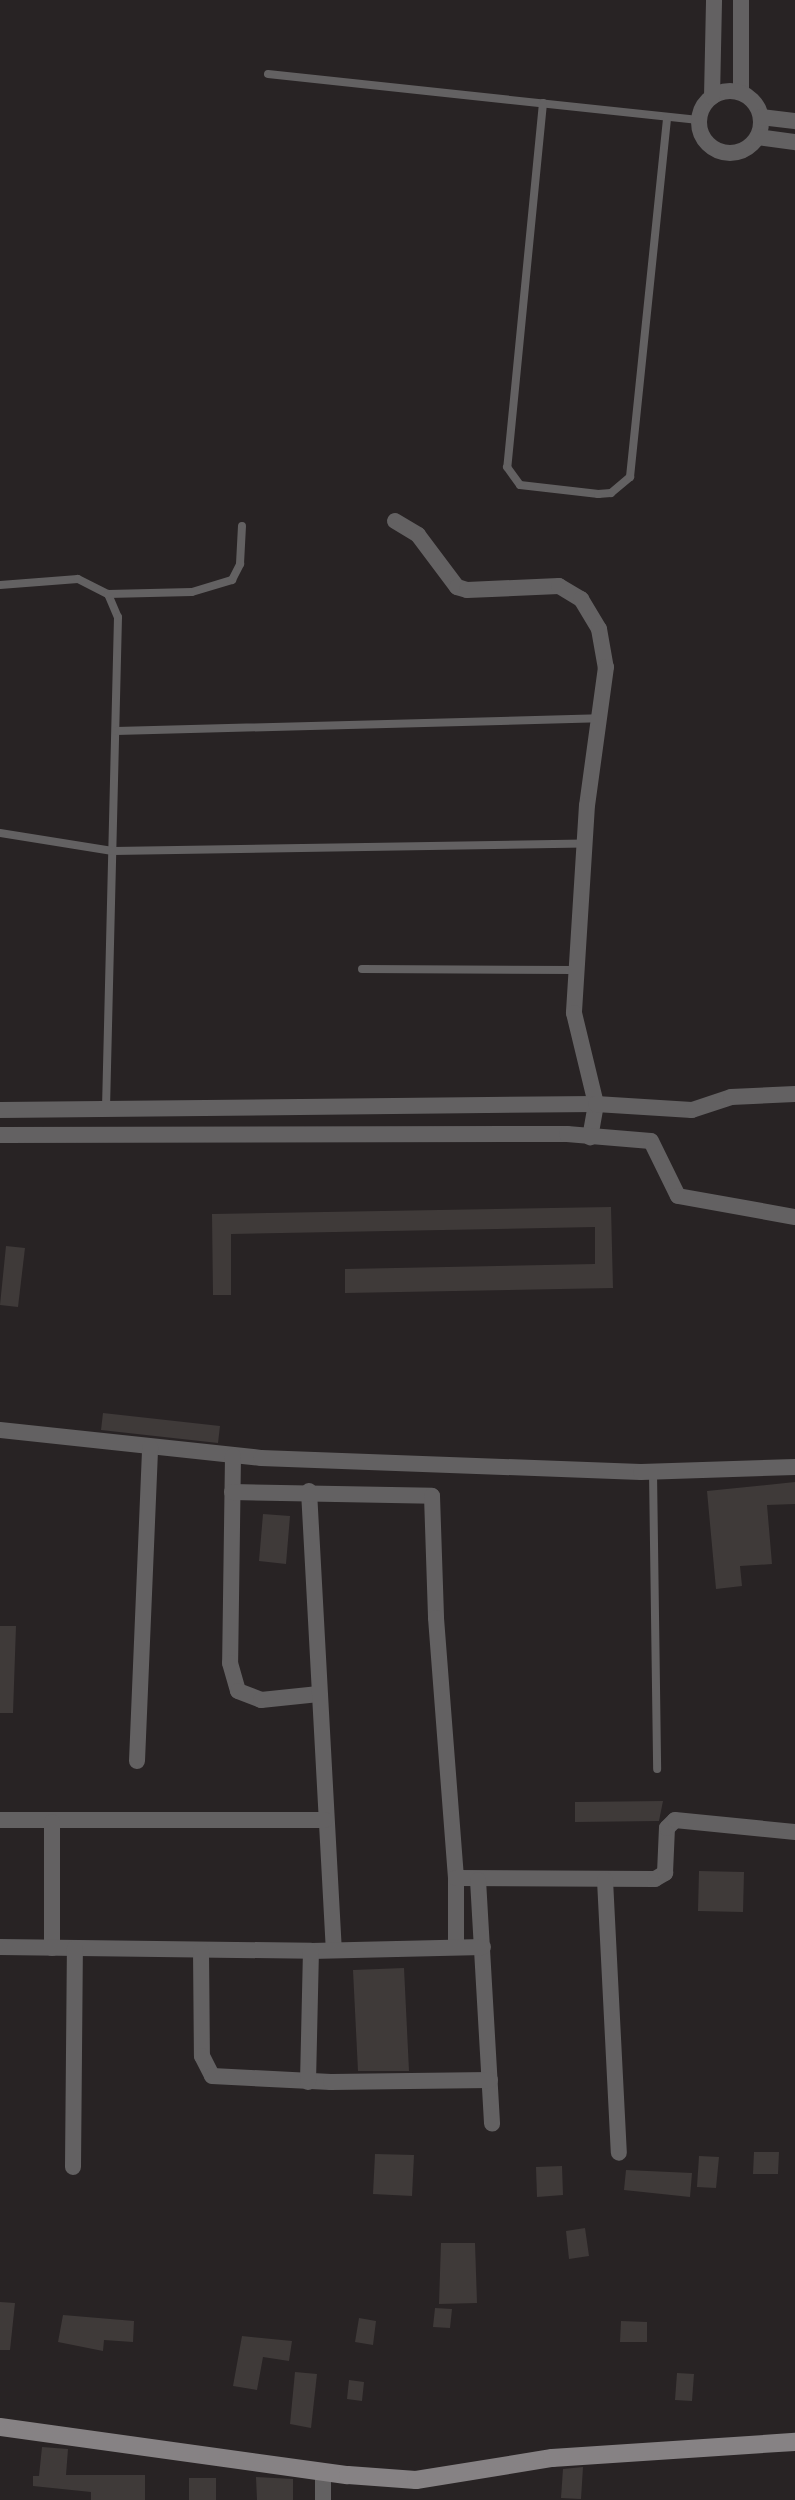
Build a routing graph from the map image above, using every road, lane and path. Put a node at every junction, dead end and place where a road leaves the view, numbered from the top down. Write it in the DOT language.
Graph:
graph roads {
  1 [pos="714,0"];
  2 [pos="741,0"];
  3 [pos="268,74"];
  4 [pos="741,92"];
  5 [pos="712,96"];
  6 [pos="543,103"];
  7 [pos="667,117"];
  8 [pos="761,117"];
  9 [pos="699,120"];
  10 [pos="795,121"];
  11 [pos="758,137"];
  12 [pos="795,142"];
  13 [pos="395,522"];
  14 [pos="242,526"];
  15 [pos="0,585"];
  16 [pos="108,594"];
  17 [pos="599,718"];
  18 [pos="116,731"];
  19 [pos="0,833"];
  20 [pos="584,844"];
  21 [pos="113,851"];
  22 [pos="362,969"];
  23 [pos="576,970"];
  24 [pos="795,1094"];
  25 [pos="596,1104"];
  26 [pos="0,1110"];
  27 [pos="106,1110"];
  28 [pos="0,1135"];
  29 [pos="590,1137"];
  30 [pos="795,1217"];
  31 [pos="0,1430"];
  32 [pos="150,1447"];
  33 [pos="233,1456"];
  34 [pos="795,1467"];
  35 [pos="653,1472"];
  36 [pos="309,1491"];
  37 [pos="232,1492"];
  38 [pos="319,1695"];
  39 [pos="137,1761"];
  40 [pos="657,1769"];
  41 [pos="0,1820"];
  42 [pos="325,1820"];
  43 [pos="52,1822"];
  44 [pos="795,1832"];
  45 [pos="456,1878"];
  46 [pos="478,1880"];
  47 [pos="605,1880"];
  48 [pos="0,1947"];
  49 [pos="456,1947"];
  50 [pos="483,1947"];
  51 [pos="52,1948"];
  52 [pos="75,1948"];
  53 [pos="334,1949"];
  54 [pos="201,1950"];
  55 [pos="312,1951"];
  56 [pos="490,2080"];
  57 [pos="308,2082"];
  58 [pos="492,2124"];
  59 [pos="619,2153"];
  60 [pos="74,2167"];
  61 [pos="0,2427"];
  62 [pos="795,2441"];
  63 [pos="323,2472"];
  64 [pos="323,2500"];
  1 -- 5 [label="street"];
  2 -- 4 [label="street"];
  3 -- 6 [label="lane"];
  4 -- 5 [label="street"];
  4 -- 8 [label="street"];
  5 -- 9 [label="street"];
  6 -- 7 [label="lane"];
  6 -- 7 [label="lane"];
  7 -- 9 [label="lane"];
  8 -- 10 [label="street"];
  8 -- 11 [label="street"];
  9 -- 11 [label="street"];
  11 -- 12 [label="street"];
  13 -- 17 [label="street"];
  14 -- 16 [label="lane"];
  15 -- 16 [label="lane"];
  16 -- 18 [label="lane"];
  17 -- 18 [label="lane"];
  17 -- 20 [label="street"];
  18 -- 21 [label="lane"];
  19 -- 21 [label="lane"];
  20 -- 21 [label="lane"];
  20 -- 23 [label="street"];
  21 -- 27 [label="lane"];
  22 -- 23 [label="lane"];
  23 -- 25 [label="street"];
  24 -- 25 [label="street"];
  25 -- 27 [label="street"];
  25 -- 29 [label="street"];
  26 -- 27 [label="street"];
  28 -- 29 [label="street"];
  29 -- 30 [label="street"];
  31 -- 32 [label="street"];
  32 -- 33 [label="street"];
  32 -- 39 [label="street"];
  33 -- 35 [label="street"];
  33 -- 37 [label="street"];
  34 -- 35 [label="street"];
  35 -- 40 [label="lane"];
  36 -- 37 [label="street"];
  36 -- 38 [label="street"];
  36 -- 45 [label="street"];
  37 -- 38 [label="street"];
  38 -- 42 [label="street"];
  41 -- 43 [label="street"];
  42 -- 43 [label="street"];
  42 -- 53 [label="street"];
  43 -- 51 [label="street"];
  44 -- 47 [label="street"];
  45 -- 46 [label="street"];
  45 -- 49 [label="street"];
  46 -- 47 [label="street"];
  46 -- 50 [label="street"];
  47 -- 59 [label="street"];
  48 -- 51 [label="street"];
  49 -- 50 [label="street"];
  49 -- 53 [label="street"];
  50 -- 56 [label="street"];
  51 -- 52 [label="street"];
  52 -- 54 [label="street"];
  52 -- 60 [label="street"];
  53 -- 55 [label="street"];
  54 -- 55 [label="street"];
  54 -- 57 [label="street"];
  55 -- 57 [label="street"];
  56 -- 57 [label="street"];
  56 -- 58 [label="street"];
  61 -- 63 [label="street"];
  62 -- 63 [label="street"];
  63 -- 64 [label="street"];
}
